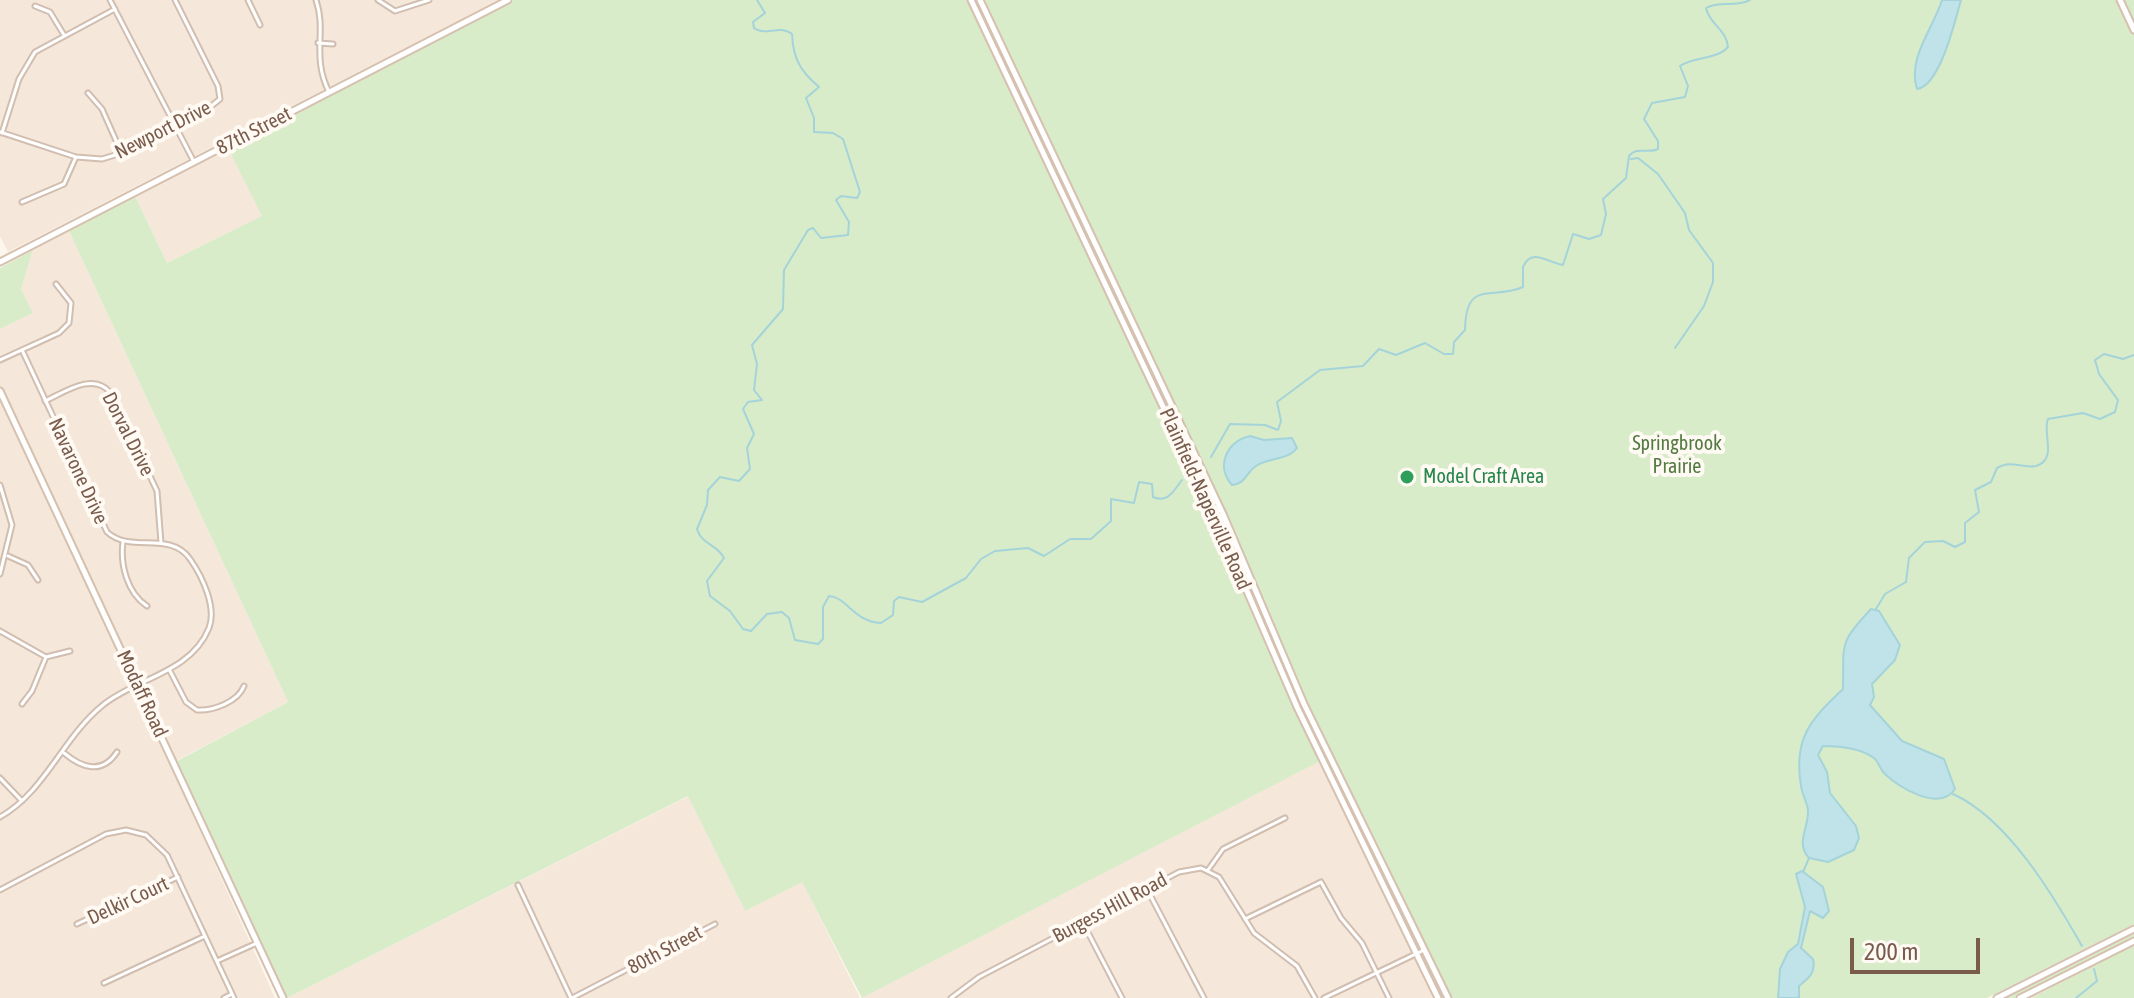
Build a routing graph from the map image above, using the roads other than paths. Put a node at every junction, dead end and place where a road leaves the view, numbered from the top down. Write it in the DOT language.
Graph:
graph roads {
  1 [pos="110,0"];
  2 [pos="175,0"];
  3 [pos="248,0"];
  4 [pos="316,0"];
  5 [pos="378,0"];
  6 [pos="429,0"];
  7 [pos="508,0"];
  8 [pos="971,0"];
  9 [pos="980,0"];
  10 [pos="2120,0"];
  11 [pos="35,6"];
  12 [pos="115,9"];
  13 [pos="260,25"];
  14 [pos="2134,30"];
  15 [pos="64,35"];
  16 [pos="318,43"];
  17 [pos="333,44"];
  18 [pos="329,92"];
  19 [pos="88,93"];
  20 [pos="176,127"];
  21 [pos="1,132"];
  22 [pos="122,154"];
  23 [pos="76,157"];
  24 [pos="194,162"];
  25 [pos="22,202"];
  26 [pos="0,262"];
  27 [pos="56,284"];
  28 [pos="22,350"];
  29 [pos="0,360"];
  30 [pos="0,391"];
  31 [pos="45,401"];
  32 [pos="0,485"];
  33 [pos="123,542"];
  34 [pos="161,543"];
  35 [pos="7,556"];
  36 [pos="0,574"];
  37 [pos="38,580"];
  38 [pos="147,606"];
  39 [pos="0,631"];
  40 [pos="70,651"];
  41 [pos="46,657"];
  42 [pos="169,669"];
  43 [pos="137,685"];
  44 [pos="244,686"];
  45 [pos="22,704"];
  46 [pos="63,751"];
  47 [pos="117,752"];
  48 [pos="0,778"];
  49 [pos="22,801"];
  50 [pos="0,817"];
  51 [pos="1285,818"];
  52 [pos="1208,870"];
  53 [pos="178,877"];
  54 [pos="518,885"];
  55 [pos="1147,889"];
  56 [pos="0,890"];
  57 [pos="1245,919"];
  58 [pos="1083,923"];
  59 [pos="77,924"];
  60 [pos="715,924"];
  61 [pos="2134,929"];
  62 [pos="205,936"];
  63 [pos="2134,941"];
  64 [pos="257,943"];
  65 [pos="1424,950"];
  66 [pos="1416,953"];
  67 [pos="217,961"];
  68 [pos="1376,972"];
  69 [pos="104,983"];
  70 [pos="233,996"];
  71 [pos="224,998"];
  72 [pos="283,998"];
  73 [pos="572,998"];
  74 [pos="951,998"];
  75 [pos="1122,998"];
  76 [pos="1204,998"];
  77 [pos="1315,998"];
  78 [pos="1324,998"];
  79 [pos="1389,998"];
  80 [pos="1438,998"];
  81 [pos="1448,998"];
  82 [pos="1997,998"];
  83 [pos="2020,998"];
  1 -- 12 [label="street"];
  2 -- 20 [label="street, Newport Drive"];
  3 -- 13 [label="street"];
  4 -- 16 [label="street"];
  5 -- 6 [label="street"];
  7 -- 18 [label="main road, 87th Street"];
  8 -- 66 [label="main road, Plainfield-Naperville Road"];
  9 -- 65 [label="main road, Plainfield-Naperville Road"];
  10 -- 14 [label="main road"];
  11 -- 15 [label="street"];
  12 -- 15 [label="street"];
  12 -- 20 [label="street"];
  15 -- 21 [label="street"];
  16 -- 17 [label="street"];
  16 -- 18 [label="street"];
  18 -- 24 [label="main road, 87th Street"];
  19 -- 22 [label="street"];
  20 -- 22 [label="street, Newport Drive"];
  20 -- 24 [label="street"];
  21 -- 23 [label="street, Newport Drive"];
  22 -- 23 [label="street, Newport Drive"];
  23 -- 25 [label="street"];
  24 -- 26 [label="main road, 87th Street"];
  27 -- 28 [label="street"];
  28 -- 29 [label="street"];
  28 -- 31 [label="street, Navarone Drive"];
  30 -- 43 [label="main road, Modaff Road"];
  31 -- 33 [label="street, Navarone Drive"];
  31 -- 34 [label="street, Dorval Drive"];
  32 -- 35 [label="street"];
  33 -- 34 [label="street, Navarone Drive"];
  33 -- 38 [label="street"];
  34 -- 42 [label="street"];
  35 -- 36 [label="street"];
  35 -- 37 [label="street"];
  39 -- 41 [label="street"];
  40 -- 41 [label="street"];
  41 -- 45 [label="street"];
  42 -- 43 [label="street"];
  42 -- 44 [label="street"];
  43 -- 46 [label="street"];
  43 -- 64 [label="main road, Modaff Road"];
  46 -- 47 [label="street"];
  46 -- 49 [label="street"];
  48 -- 49 [label="street"];
  49 -- 50 [label="street"];
  51 -- 52 [label="street"];
  52 -- 55 [label="street, Burgess Hill Road"];
  52 -- 57 [label="street"];
  53 -- 56 [label="street"];
  53 -- 59 [label="street, Delkir Court"];
  53 -- 62 [label="street"];
  54 -- 73 [label="street"];
  55 -- 58 [label="street, Burgess Hill Road"];
  55 -- 76 [label="street"];
  57 -- 68 [label="street"];
  57 -- 77 [label="street"];
  58 -- 74 [label="street, Burgess Hill Road"];
  58 -- 75 [label="street"];
  60 -- 73 [label="street, 80th Street"];
  61 -- 82 [label="main road"];
  62 -- 67 [label="street"];
  62 -- 69 [label="street"];
  63 -- 83 [label="main road"];
  64 -- 67 [label="street"];
  64 -- 72 [label="main road, Modaff Road"];
  65 -- 66 [label="street"];
  65 -- 81 [label="main road, Plainfield-Naperville Road"];
  66 -- 68 [label="street"];
  66 -- 80 [label="main road, Plainfield-Naperville Road"];
  67 -- 70 [label="street"];
  68 -- 78 [label="street"];
  68 -- 79 [label="street"];
  70 -- 71 [label="street"];
}
